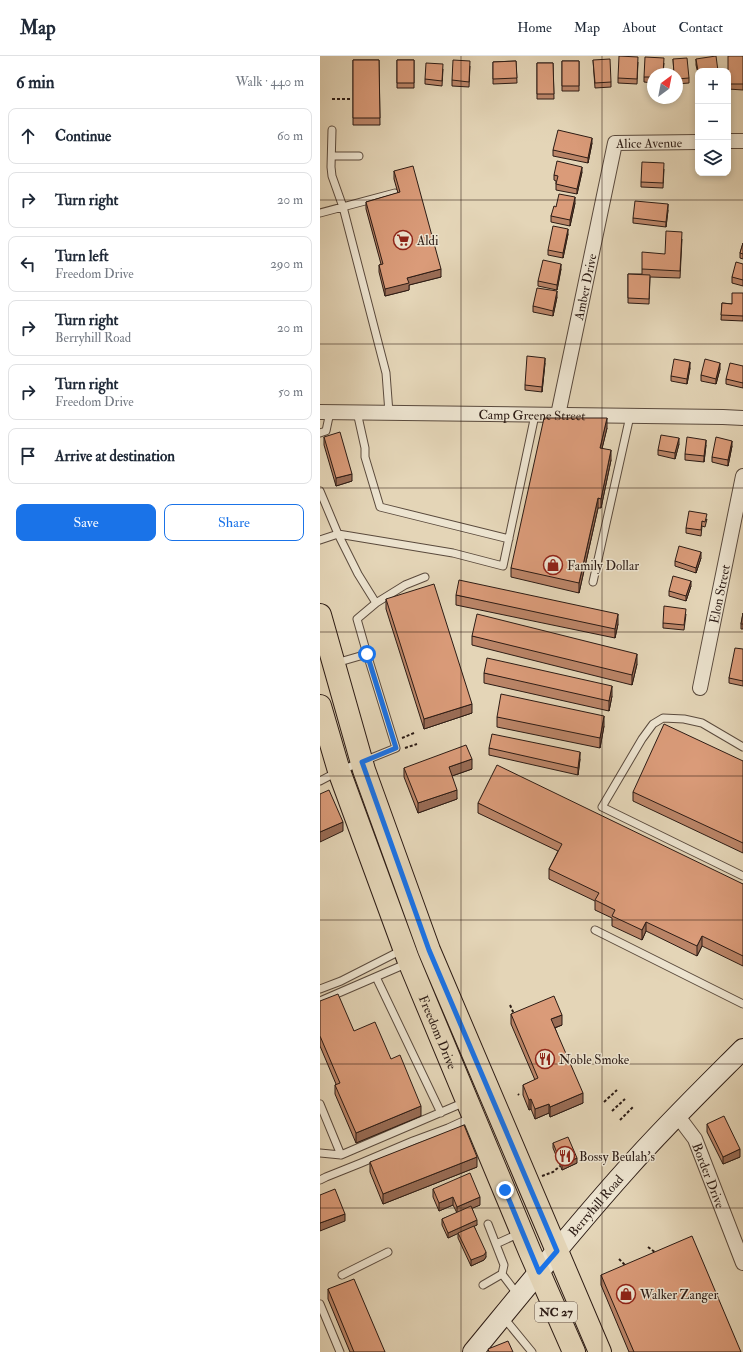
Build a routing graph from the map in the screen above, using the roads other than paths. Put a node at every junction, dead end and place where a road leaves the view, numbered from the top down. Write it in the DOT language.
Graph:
graph roads {
  1 [pos="332,130"];
  2 [pos="731,141"];
  3 [pos="743,141"];
  4 [pos="695,142"];
  5 [pos="332,156"];
  6 [pos="359,156"];
  7 [pos="612,158"];
  8 [pos="395,193"];
  9 [pos="343,207"];
  10 [pos="320,213"];
  11 [pos="325,412"];
  12 [pos="357,412"];
  13 [pos="389,413"];
  14 [pos="535,415"];
  15 [pos="558,415"];
  16 [pos="630,416"];
  17 [pos="743,418"];
  18 [pos="320,433"];
  19 [pos="743,476"];
  20 [pos="320,491"];
  21 [pos="338,534"];
  22 [pos="509,539"];
  23 [pos="320,540"];
  24 [pos="426,577"];
  25 [pos="593,582"];
  26 [pos="376,603"];
  27 [pos="320,615"];
  28 [pos="367,654"];
  29 [pos="334,663"];
  30 [pos="700,688"];
  31 [pos="320,706"];
  32 [pos="743,748"];
  33 [pos="362,762"];
  34 [pos="339,771"];
  35 [pos="320,781"];
  36 [pos="743,876"];
  37 [pos="595,930"];
  38 [pos="407,956"];
  39 [pos="376,977"];
  40 [pos="320,989"];
  41 [pos="320,1001"];
  42 [pos="743,1004"];
  43 [pos="743,1049"];
  44 [pos="320,1104"];
  45 [pos="471,1109"];
  46 [pos="441,1113"];
  47 [pos="677,1115"];
  48 [pos="320,1153"];
  49 [pos="341,1155"];
  50 [pos="320,1180"];
  51 [pos="488,1224"];
  52 [pos="522,1232"];
  53 [pos="496,1244"];
  54 [pos="557,1251"];
  55 [pos="388,1252"];
  56 [pos="743,1263"];
  57 [pos="539,1272"];
  58 [pos="502,1274"];
  59 [pos="342,1275"];
  60 [pos="483,1285"];
  61 [pos="519,1296"];
  62 [pos="320,1304"];
  63 [pos="502,1316"];
  64 [pos="340,1352"];
  65 [pos="473,1352"];
  66 [pos="532,1352"];
  67 [pos="574,1352"];
  68 [pos="600,1352"];
  1 -- 5 [label="lane"];
  2 -- 3 [label="street"];
  4 -- 7 [label="street, Alice Avenue"];
  5 -- 6 [label="lane"];
  5 -- 9 [label="lane"];
  7 -- 15 [label="street, Amber Drive"];
  8 -- 9 [label="lane"];
  9 -- 10 [label="lane"];
  9 -- 13 [label="lane"];
  11 -- 12 [label="street, Camp Greene Street"];
  11 -- 18 [label="lane"];
  12 -- 13 [label="street, Camp Greene Street"];
  12 -- 22 [label="lane"];
  13 -- 14 [label="street, Camp Greene Street"];
  14 -- 15 [label="street, Camp Greene Street"];
  14 -- 22 [label="lane"];
  15 -- 16 [label="street, Camp Greene Street"];
  16 -- 17 [label="street, Camp Greene Street"];
  16 -- 25 [label="lane"];
  19 -- 30 [label="street, Elon Street"];
  20 -- 21 [label="lane"];
  21 -- 22 [label="lane"];
  21 -- 23 [label="lane"];
  21 -- 26 [label="lane"];
  24 -- 26 [label="lane"];
  26 -- 28 [label="lane"];
  27 -- 29 [label="main road, Freedom Drive / NC 27"];
  28 -- 29 [label="lane"];
  28 -- 33 [label="lane"];
  29 -- 33 [label="main road, Freedom Drive / NC 27"];
  31 -- 34 [label="main road, Freedom Drive / NC 27"];
  32 -- 36 [label="lane"];
  33 -- 34 [label="lane"];
  33 -- 54 [label="main road, Freedom Drive / NC 27"];
  34 -- 35 [label="lane"];
  34 -- 38 [label="main road, Freedom Drive / NC 27"];
  37 -- 42 [label="lane"];
  38 -- 39 [label="lane"];
  38 -- 40 [label="lane"];
  38 -- 45 [label="main road, Freedom Drive / NC 27"];
  39 -- 41 [label="lane"];
  39 -- 46 [label="lane"];
  43 -- 47 [label="street, Berryhill Road"];
  44 -- 49 [label="lane"];
  45 -- 46 [label="lane"];
  45 -- 50 [label="lane"];
  45 -- 52 [label="main road, Freedom Drive / NC 27"];
  46 -- 49 [label="lane"];
  47 -- 54 [label="street, Berryhill Road"];
  47 -- 56 [label="street, Border Drive"];
  48 -- 49 [label="lane"];
  51 -- 53 [label="lane"];
  52 -- 53 [label="lane"];
  52 -- 57 [label="main road, Freedom Drive / NC 27"];
  53 -- 58 [label="lane"];
  54 -- 57 [label="street, Berryhill Road"];
  54 -- 68 [label="main road, Freedom Drive / NC 27"];
  55 -- 59 [label="lane"];
  57 -- 61 [label="street, Berryhill Road"];
  57 -- 67 [label="main road, Freedom Drive / NC 27"];
  58 -- 60 [label="lane"];
  58 -- 61 [label="lane"];
  61 -- 63 [label="street, Berryhill Road"];
  62 -- 64 [label="lane"];
  63 -- 65 [label="street, Berryhill Road"];
  63 -- 66 [label="lane"];
}
